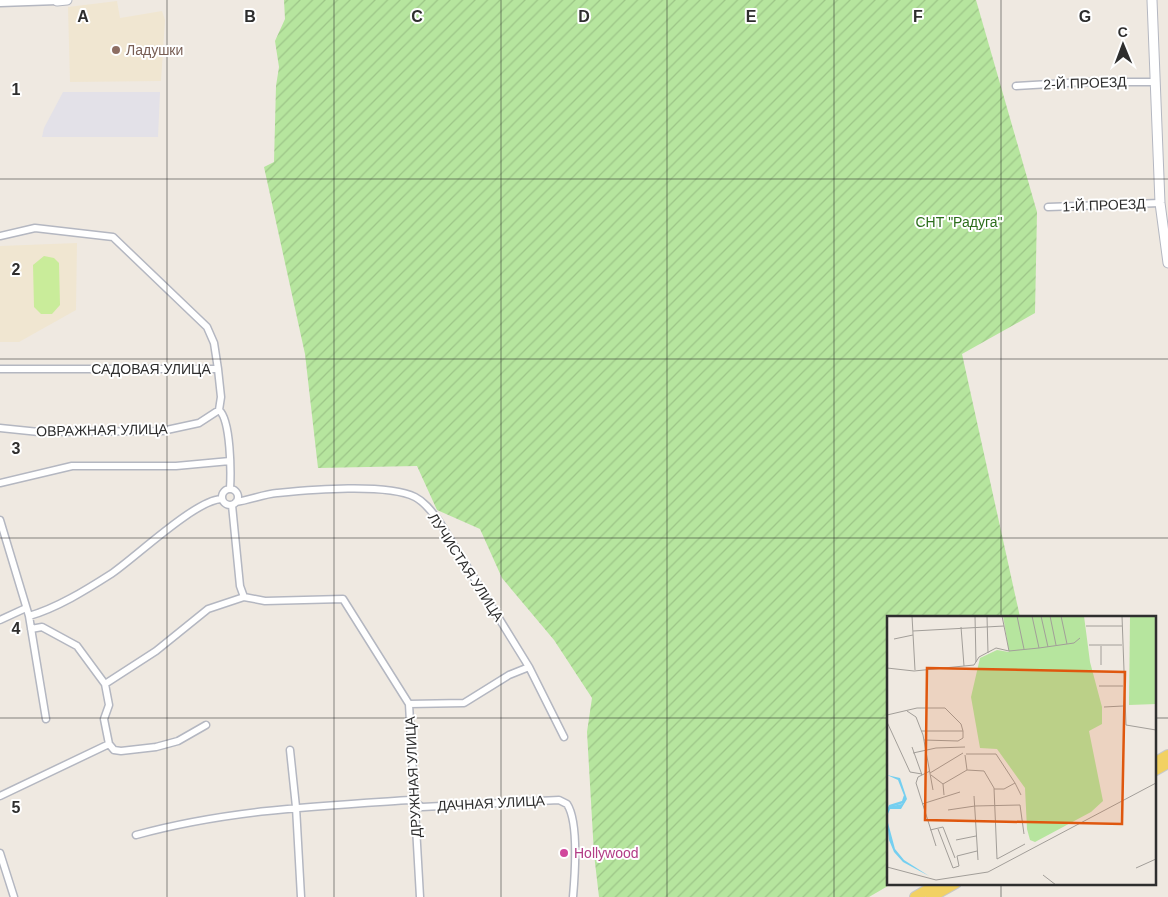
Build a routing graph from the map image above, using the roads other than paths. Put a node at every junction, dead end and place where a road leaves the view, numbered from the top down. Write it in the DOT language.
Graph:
graph roads {
  1 [pos="67,0"];
  2 [pos="1152,0"];
  3 [pos="57,1"];
  4 [pos="0,3"];
  5 [pos="1155,82"];
  6 [pos="1016,86"];
  7 [pos="1160,203"];
  8 [pos="1048,207"];
  9 [pos="0,236"];
  10 [pos="1168,263"];
  11 [pos="0,369"];
  12 [pos="218,369"];
  13 [pos="219,410"];
  14 [pos="0,428"];
  15 [pos="230,461"];
  16 [pos="0,482"];
  17 [pos="230,489"];
  18 [pos="222,499"];
  19 [pos="234,504"];
  20 [pos="0,520"];
  21 [pos="244,597"];
  22 [pos="26,608"];
  23 [pos="28,616"];
  24 [pos="0,620"];
  25 [pos="31,629"];
  26 [pos="529,667"];
  27 [pos="105,684"];
  28 [pos="409,704"];
  29 [pos="46,719"];
  30 [pos="206,725"];
  31 [pos="564,737"];
  32 [pos="108,744"];
  33 [pos="290,750"];
  34 [pos="1168,755"];
  35 [pos="1156,762"];
  36 [pos="1168,763"];
  37 [pos="1156,770"];
  38 [pos="0,796"];
  39 [pos="414,801"];
  40 [pos="296,807"];
  41 [pos="136,836"];
  42 [pos="0,853"];
  43 [pos="937,884"];
  44 [pos="954,884"];
  45 [pos="14,897"];
  46 [pos="301,897"];
  47 [pos="420,897"];
  48 [pos="573,897"];
  49 [pos="915,897"];
  50 [pos="932,897"];
  1 -- 3 [label="street"];
  2 -- 5 [label="street"];
  3 -- 4 [label="street"];
  5 -- 6 [label="street, 2-Й ПРОЕЗД"];
  5 -- 7 [label="street"];
  7 -- 8 [label="street, 1-Й ПРОЕЗД"];
  7 -- 10 [label="street"];
  9 -- 12 [label="street, САДОВАЯ УЛИЦА"];
  11 -- 12 [label="street, САДОВАЯ УЛИЦА"];
  12 -- 13 [label="street"];
  13 -- 14 [label="street, ОВРАЖНАЯ УЛИЦА"];
  13 -- 15 [label="street"];
  15 -- 16 [label="street"];
  15 -- 17 [label="street"];
  17 -- 18 [label="street"];
  17 -- 19 [label="street"];
  18 -- 19 [label="street"];
  18 -- 23 [label="street"];
  19 -- 21 [label="street"];
  19 -- 26 [label="street, ЛУЧИСТАЯ УЛИЦА"];
  20 -- 22 [label="street"];
  21 -- 27 [label="street"];
  21 -- 28 [label="street, ДРУЖНАЯ УЛИЦА"];
  22 -- 23 [label="street"];
  22 -- 24 [label="street"];
  23 -- 25 [label="street"];
  25 -- 27 [label="street"];
  25 -- 29 [label="street"];
  26 -- 28 [label="street"];
  26 -- 31 [label="street, ЛУЧИСТАЯ УЛИЦА"];
  27 -- 32 [label="street"];
  28 -- 39 [label="street, ДРУЖНАЯ УЛИЦА"];
  30 -- 32 [label="street"];
  32 -- 38 [label="street"];
  33 -- 40 [label="street"];
  34 -- 35 [label="main road"];
  36 -- 37 [label="main road"];
  39 -- 40 [label="street, ДАЧНАЯ УЛИЦА"];
  39 -- 47 [label="street, ДРУЖНАЯ УЛИЦА"];
  39 -- 48 [label="street, ДАЧНАЯ УЛИЦА"];
  40 -- 41 [label="street, ДАЧНАЯ УЛИЦА"];
  40 -- 46 [label="street"];
  42 -- 45 [label="street"];
  43 -- 49 [label="main road"];
  44 -- 50 [label="main road"];
}
